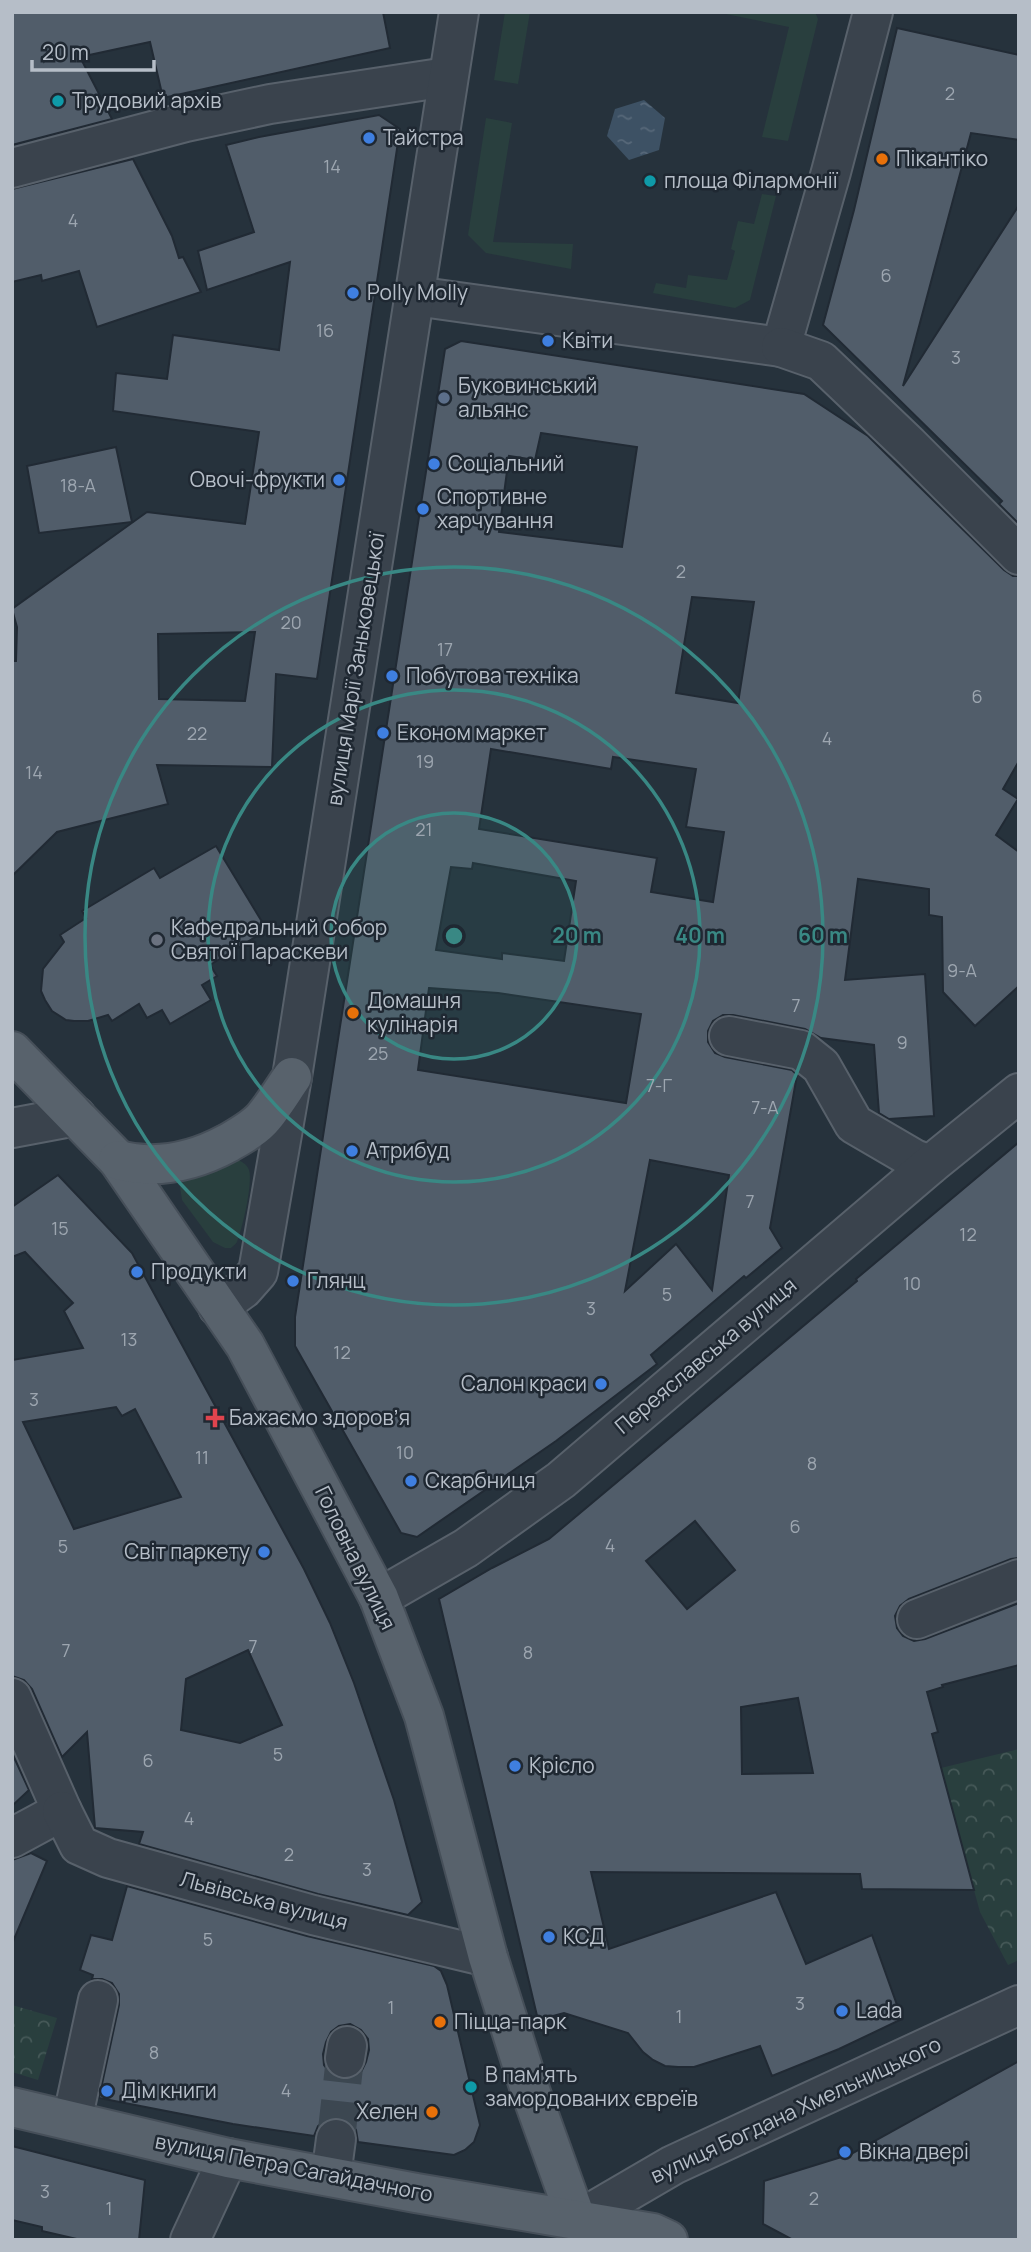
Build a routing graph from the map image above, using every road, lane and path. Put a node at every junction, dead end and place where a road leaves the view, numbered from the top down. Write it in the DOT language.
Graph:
graph roads {
  1 [pos="458,12"];
  2 [pos="873,12"];
  3 [pos="447,77"];
  4 [pos="12,168"];
  5 [pos="415,296"];
  6 [pos="781,347"];
  7 [pos="1019,555"];
  8 [pos="729,1036"];
  9 [pos="12,1051"];
  10 [pos="292,1077"];
  11 [pos="1019,1093"];
  12 [pos="76,1116"];
  13 [pos="12,1128"];
  14 [pos="118,1160"];
  15 [pos="930,1165"];
  16 [pos="218,1307"];
  17 [pos="1019,1579"];
  18 [pos="379,1598"];
  19 [pos="917,1619"];
  20 [pos="12,1698"];
  21 [pos="62,1811"];
  22 [pos="12,1838"];
  23 [pos="488,1957"];
  24 [pos="98,2000"];
  25 [pos="1019,2005"];
  26 [pos="12,2107"];
  27 [pos="72,2121"];
  28 [pos="228,2158"];
  29 [pos="577,2221"];
  30 [pos="190,2240"];
  31 [pos="668,2240"];
  1 -- 3 [label="street, вулиця Марії Заньковецької"];
  2 -- 6 [label="street"];
  3 -- 4 [label="street"];
  3 -- 5 [label="street, вулиця Марії Заньковецької"];
  5 -- 6 [label="street"];
  5 -- 10 [label="street, вулиця Марії Заньковецької"];
  6 -- 7 [label="street"];
  8 -- 15 [label="street"];
  9 -- 12 [label="main road, Головна вулиця"];
  10 -- 14 [label="main road"];
  10 -- 16 [label="street, вулиця Марії Заньковецької"];
  11 -- 15 [label="street, Переяславська вулиця"];
  12 -- 13 [label="street"];
  12 -- 14 [label="main road, Головна вулиця"];
  14 -- 16 [label="main road, Головна вулиця"];
  15 -- 18 [label="street, Переяславська вулиця"];
  16 -- 18 [label="main road, Головна вулиця"];
  17 -- 19 [label="street"];
  18 -- 23 [label="main road, Головна вулиця"];
  20 -- 21 [label="street, Львівська вулиця"];
  21 -- 22 [label="street"];
  21 -- 23 [label="street, Львівська вулиця"];
  23 -- 29 [label="main road, Головна вулиця"];
  24 -- 27 [label="street"];
  25 -- 29 [label="street, вулиця Богдана Хмельницького"];
  26 -- 27 [label="main road, вулиця Петра Сагайдачного"];
  27 -- 28 [label="main road, вулиця Петра Сагайдачного"];
  28 -- 29 [label="main road, вулиця Петра Сагайдачного"];
  28 -- 30 [label="street"];
  29 -- 31 [label="main road, вулиця Петра Сагайдачного"];
}
